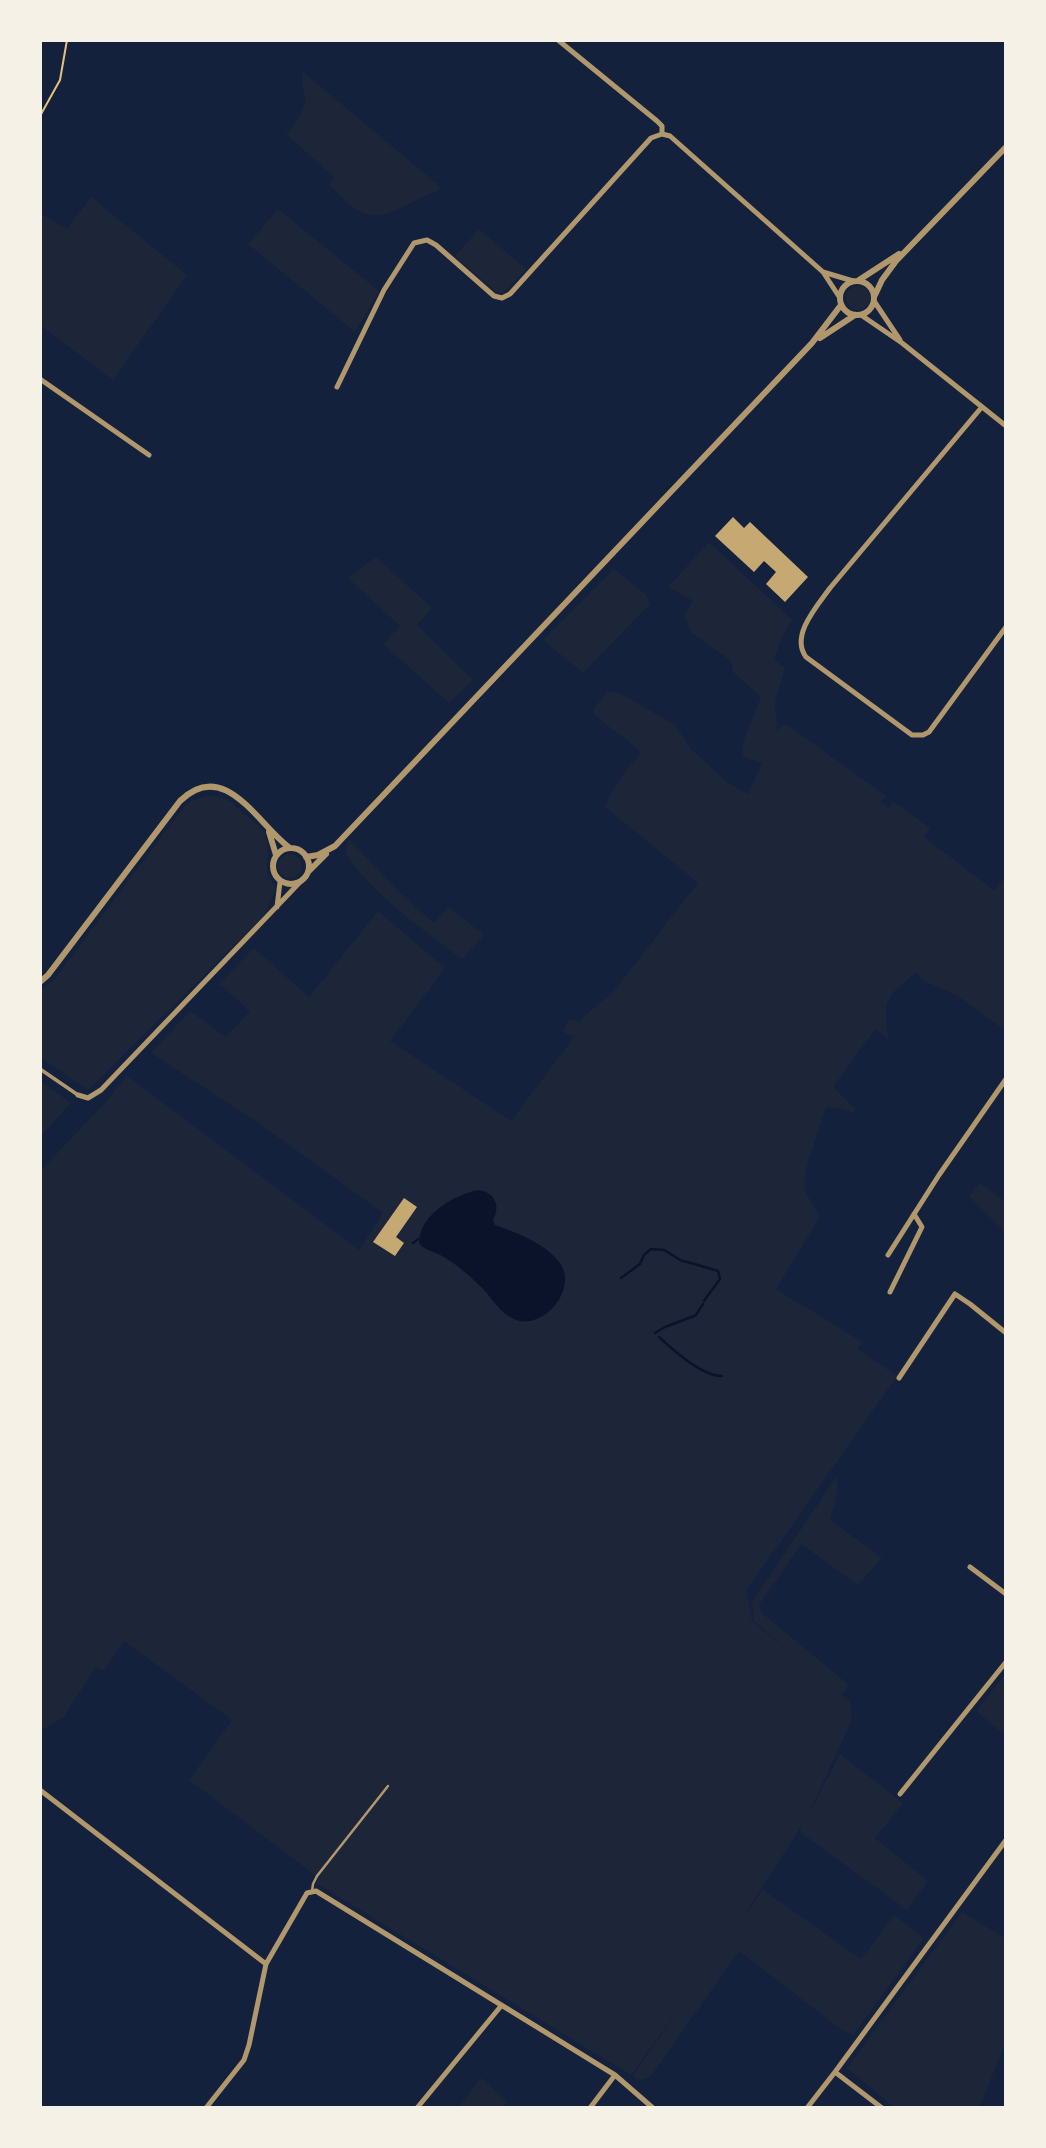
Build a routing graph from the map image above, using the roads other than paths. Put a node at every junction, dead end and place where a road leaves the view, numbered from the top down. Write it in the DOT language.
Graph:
graph roads {
  1 [pos="558,40"];
  2 [pos="662,134"];
  3 [pos="1006,146"];
  4 [pos="909,247"];
  5 [pos="823,272"];
  6 [pos="856,281"];
  7 [pos="874,298"];
  8 [pos="841,301"];
  9 [pos="858,315"];
  10 [pos="813,343"];
  11 [pos="902,343"];
  12 [pos="40,379"];
  13 [pos="337,387"];
  14 [pos="981,408"];
  15 [pos="1006,426"];
  16 [pos="149,455"];
  17 [pos="1006,627"];
  18 [pos="267,827"];
  19 [pos="290,848"];
  20 [pos="330,849"];
  21 [pos="276,855"];
  22 [pos="306,857"];
  23 [pos="308,873"];
  24 [pos="303,879"];
  25 [pos="280,882"];
  26 [pos="276,909"];
  27 [pos="40,982"];
  28 [pos="40,1069"];
  29 [pos="1006,1079"];
  30 [pos="78,1095"];
  31 [pos="914,1214"];
  32 [pos="888,1255"];
  33 [pos="890,1292"];
  34 [pos="1006,1333"];
  35 [pos="899,1378"];
  36 [pos="970,1567"];
  37 [pos="1006,1594"];
  38 [pos="1006,1662"];
  39 [pos="388,1786"];
  40 [pos="40,1790"];
  41 [pos="900,1794"];
  42 [pos="1006,1840"];
  43 [pos="312,1891"];
  44 [pos="266,1964"];
  45 [pos="501,2006"];
  46 [pos="835,2072"];
  47 [pos="615,2075"];
  48 [pos="206,2108"];
  49 [pos="417,2108"];
  50 [pos="590,2108"];
  51 [pos="653,2108"];
  52 [pos="807,2108"];
  53 [pos="882,2108"];
  1 -- 2 [label="street"];
  2 -- 5 [label="street"];
  2 -- 13 [label="street"];
  3 -- 4 [label="street"];
  4 -- 6 [label="street"];
  4 -- 7 [label="street"];
  5 -- 6 [label="street"];
  5 -- 8 [label="street"];
  6 -- 7 [label="street"];
  6 -- 8 [label="street"];
  7 -- 9 [label="street"];
  7 -- 11 [label="street"];
  8 -- 9 [label="street"];
  8 -- 10 [label="street"];
  9 -- 10 [label="street"];
  9 -- 11 [label="street"];
  10 -- 20 [label="street"];
  11 -- 14 [label="street"];
  12 -- 16 [label="street"];
  14 -- 15 [label="street"];
  14 -- 17 [label="street"];
  18 -- 19 [label="street"];
  18 -- 21 [label="street"];
  18 -- 27 [label="street"];
  19 -- 21 [label="street"];
  19 -- 22 [label="street"];
  20 -- 22 [label="street"];
  20 -- 23 [label="street"];
  21 -- 25 [label="street"];
  22 -- 23 [label="street"];
  23 -- 24 [label="street"];
  24 -- 25 [label="street"];
  24 -- 26 [label="street"];
  25 -- 26 [label="street"];
  26 -- 30 [label="street"];
  28 -- 30 [label="street"];
  29 -- 31 [label="street"];
  31 -- 32 [label="street"];
  31 -- 33 [label="street"];
  34 -- 35 [label="street"];
  36 -- 37 [label="street"];
  38 -- 41 [label="street"];
  39 -- 43 [label="lane"];
  40 -- 44 [label="street"];
  42 -- 46 [label="street"];
  43 -- 44 [label="street"];
  43 -- 45 [label="street"];
  44 -- 48 [label="street"];
  45 -- 47 [label="street"];
  45 -- 49 [label="street"];
  46 -- 52 [label="street"];
  46 -- 53 [label="street"];
  47 -- 50 [label="street"];
  47 -- 51 [label="street"];
}
